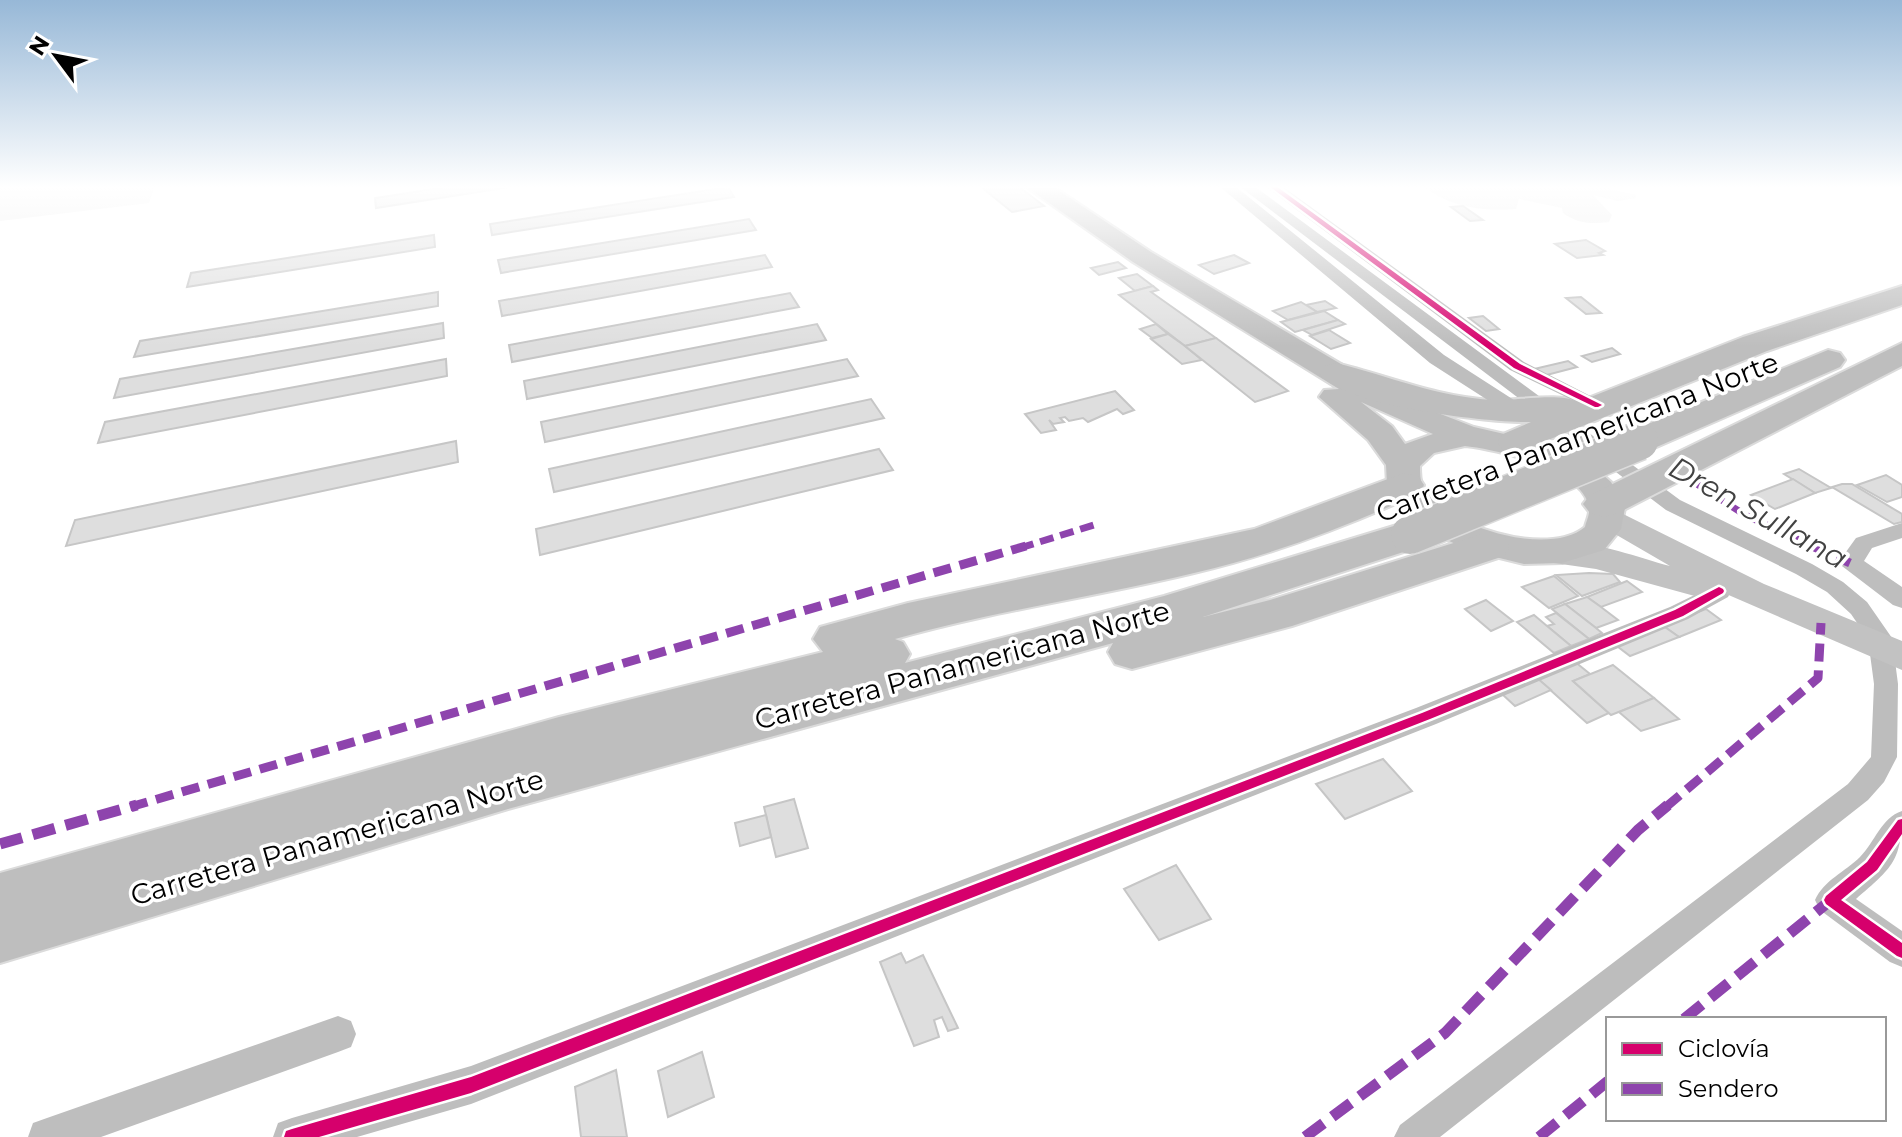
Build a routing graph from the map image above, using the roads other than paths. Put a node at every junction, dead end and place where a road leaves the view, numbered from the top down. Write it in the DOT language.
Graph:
graph roads {
  1 [pos="1115,239"];
  2 [pos="1291,239"];
  3 [pos="1344,239"];
  4 [pos="1142,257"];
  5 [pos="1902,295"];
  6 [pos="1902,311"];
  7 [pos="1902,332"];
  8 [pos="1902,353"];
  9 [pos="1336,373"];
  10 [pos="1565,422"];
  11 [pos="1465,436"];
  12 [pos="1625,496"];
  13 [pos="1401,500"];
  14 [pos="1902,530"];
  15 [pos="1489,546"];
  16 [pos="1552,553"];
  17 [pos="1719,591"];
  18 [pos="1902,599"];
  19 [pos="1802,615"];
  20 [pos="1902,656"];
  21 [pos="686,738"];
  22 [pos="1902,824"];
  23 [pos="0,900"];
  24 [pos="0,935"];
  25 [pos="1902,951"];
  26 [pos="338,1034"];
  27 [pos="47,1137"];
  28 [pos="292,1137"];
  1 -- 4 [label="main road"];
  2 -- 10 [label="street"];
  3 -- 10 [label="street"];
  4 -- 9 [label="main road"];
  4 -- 13 [label="main road"];
  5 -- 10 [label="highway"];
  6 -- 10 [label="highway, Carretera Panamericana Norte"];
  7 -- 10 [label="highway, Carretera Panamericana Norte"];
  8 -- 12 [label="highway"];
  9 -- 10 [label="highway"];
  9 -- 11 [label="main road"];
  10 -- 11 [label="main road"];
  10 -- 12 [label="main road"];
  10 -- 13 [label="highway, Carretera Panamericana Norte, bridge"];
  11 -- 13 [label="main road"];
  12 -- 16 [label="main road"];
  12 -- 19 [label="main road"];
  13 -- 15 [label="main road"];
  13 -- 21 [label="highway, Carretera Panamericana Norte"];
  13 -- 23 [label="highway, Carretera Panamericana Norte"];
  14 -- 18 [label="street"];
  15 -- 16 [label="main road"];
  15 -- 21 [label="highway"];
  16 -- 17 [label="main road"];
  17 -- 19 [label="main road"];
  17 -- 28 [label="street"];
  19 -- 20 [label="main road"];
  21 -- 24 [label="highway, Carretera Panamericana Norte"];
  22 -- 25 [label="street"];
  26 -- 27 [label="street"];
}
